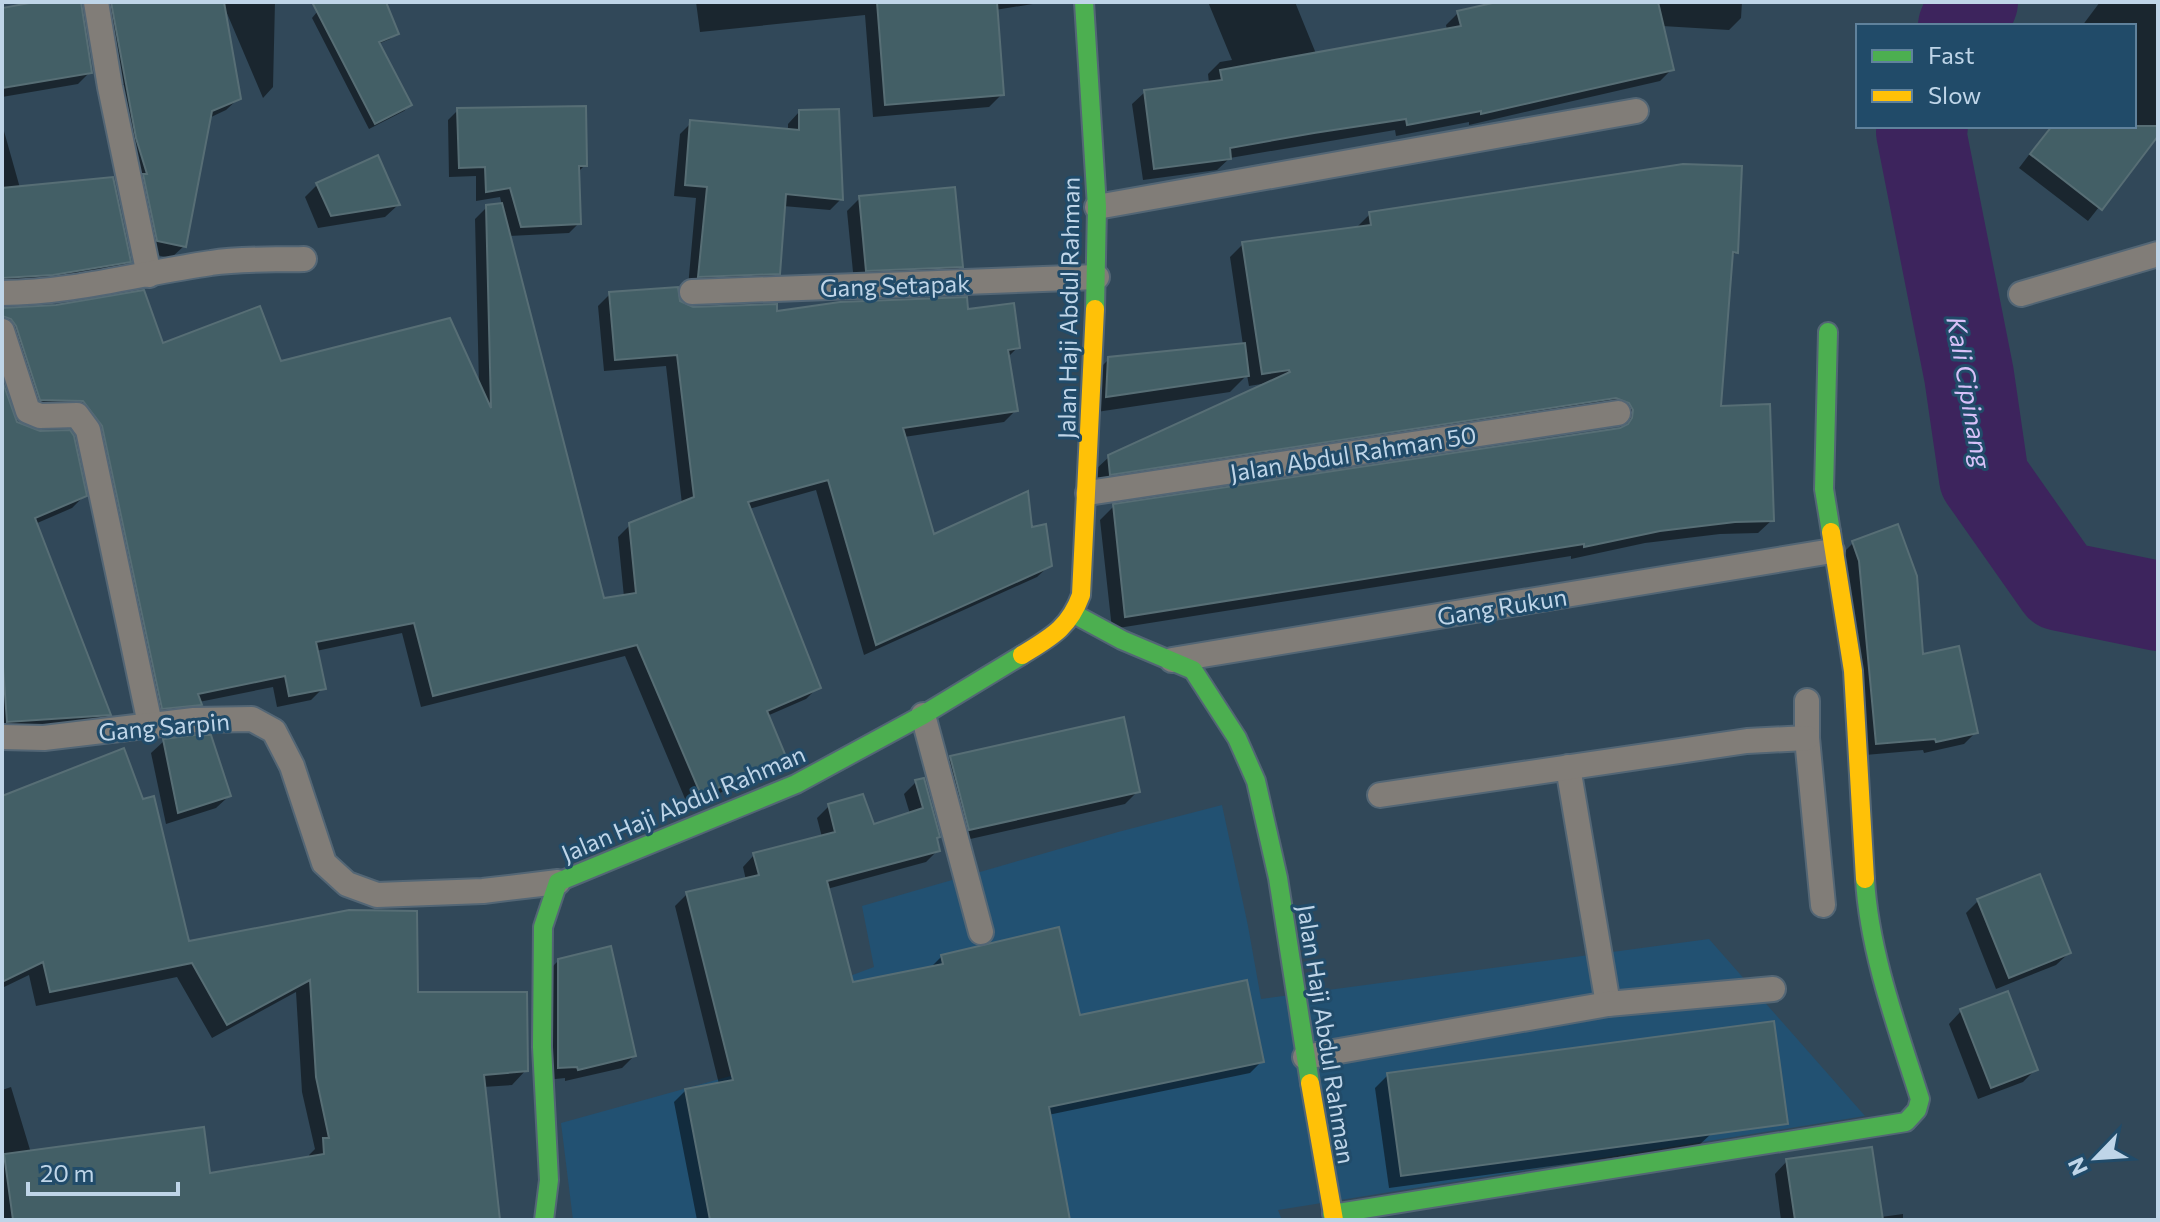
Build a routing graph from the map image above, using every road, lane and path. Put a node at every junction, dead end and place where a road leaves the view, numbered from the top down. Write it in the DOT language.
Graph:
graph roads {
  1 [pos="96,2"];
  2 [pos="1084,2"];
  3 [pos="1636,111"];
  4 [pos="1097,207"];
  5 [pos="2158,254"];
  6 [pos="304,259"];
  7 [pos="149,275"];
  8 [pos="1097,277"];
  9 [pos="692,292"];
  10 [pos="2,293"];
  11 [pos="2021,294"];
  12 [pos="2,331"];
  13 [pos="1828,332"];
  14 [pos="1618,413"];
  15 [pos="1088,493"];
  16 [pos="1832,551"];
  17 [pos="1074,614"];
  18 [pos="1172,660"];
  19 [pos="1807,701"];
  20 [pos="923,715"];
  21 [pos="150,724"];
  22 [pos="2,737"];
  23 [pos="1807,738"];
  24 [pos="1568,767"];
  25 [pos="1380,795"];
  26 [pos="558,882"];
  27 [pos="1823,905"];
  28 [pos="981,932"];
  29 [pos="1773,989"];
  30 [pos="1608,1004"];
  31 [pos="1305,1057"];
  32 [pos="1333,1217"];
  33 [pos="544,1220"];
  1 -- 7 [label="street"];
  2 -- 4 [label="street, Jalan Haji Abdul Rahman"];
  3 -- 4 [label="street"];
  4 -- 8 [label="street, Jalan Haji Abdul Rahman"];
  5 -- 11 [label="street"];
  6 -- 7 [label="street"];
  7 -- 10 [label="street"];
  8 -- 9 [label="street, Gang Setapak"];
  8 -- 15 [label="street, Jalan Haji Abdul Rahman"];
  12 -- 21 [label="street"];
  13 -- 16 [label="street"];
  14 -- 15 [label="street, Jalan Abdul Rahman 50"];
  15 -- 17 [label="street, Jalan Haji Abdul Rahman"];
  16 -- 18 [label="street, Gang Rukun"];
  16 -- 32 [label="street"];
  17 -- 18 [label="street, Jalan Haji Abdul Rahman"];
  17 -- 20 [label="street, Jalan Haji Abdul Rahman"];
  18 -- 31 [label="street, Jalan Haji Abdul Rahman"];
  19 -- 23 [label="street"];
  20 -- 26 [label="street, Jalan Haji Abdul Rahman"];
  20 -- 28 [label="street"];
  21 -- 22 [label="street, Gang Sarpin"];
  21 -- 26 [label="street, Gang Sarpin"];
  23 -- 24 [label="street"];
  23 -- 27 [label="street"];
  24 -- 25 [label="street"];
  24 -- 30 [label="street"];
  26 -- 33 [label="street, Jalan Haji Abdul Rahman"];
  29 -- 30 [label="street"];
  30 -- 31 [label="street"];
  31 -- 32 [label="street, Jalan Haji Abdul Rahman"];
}
